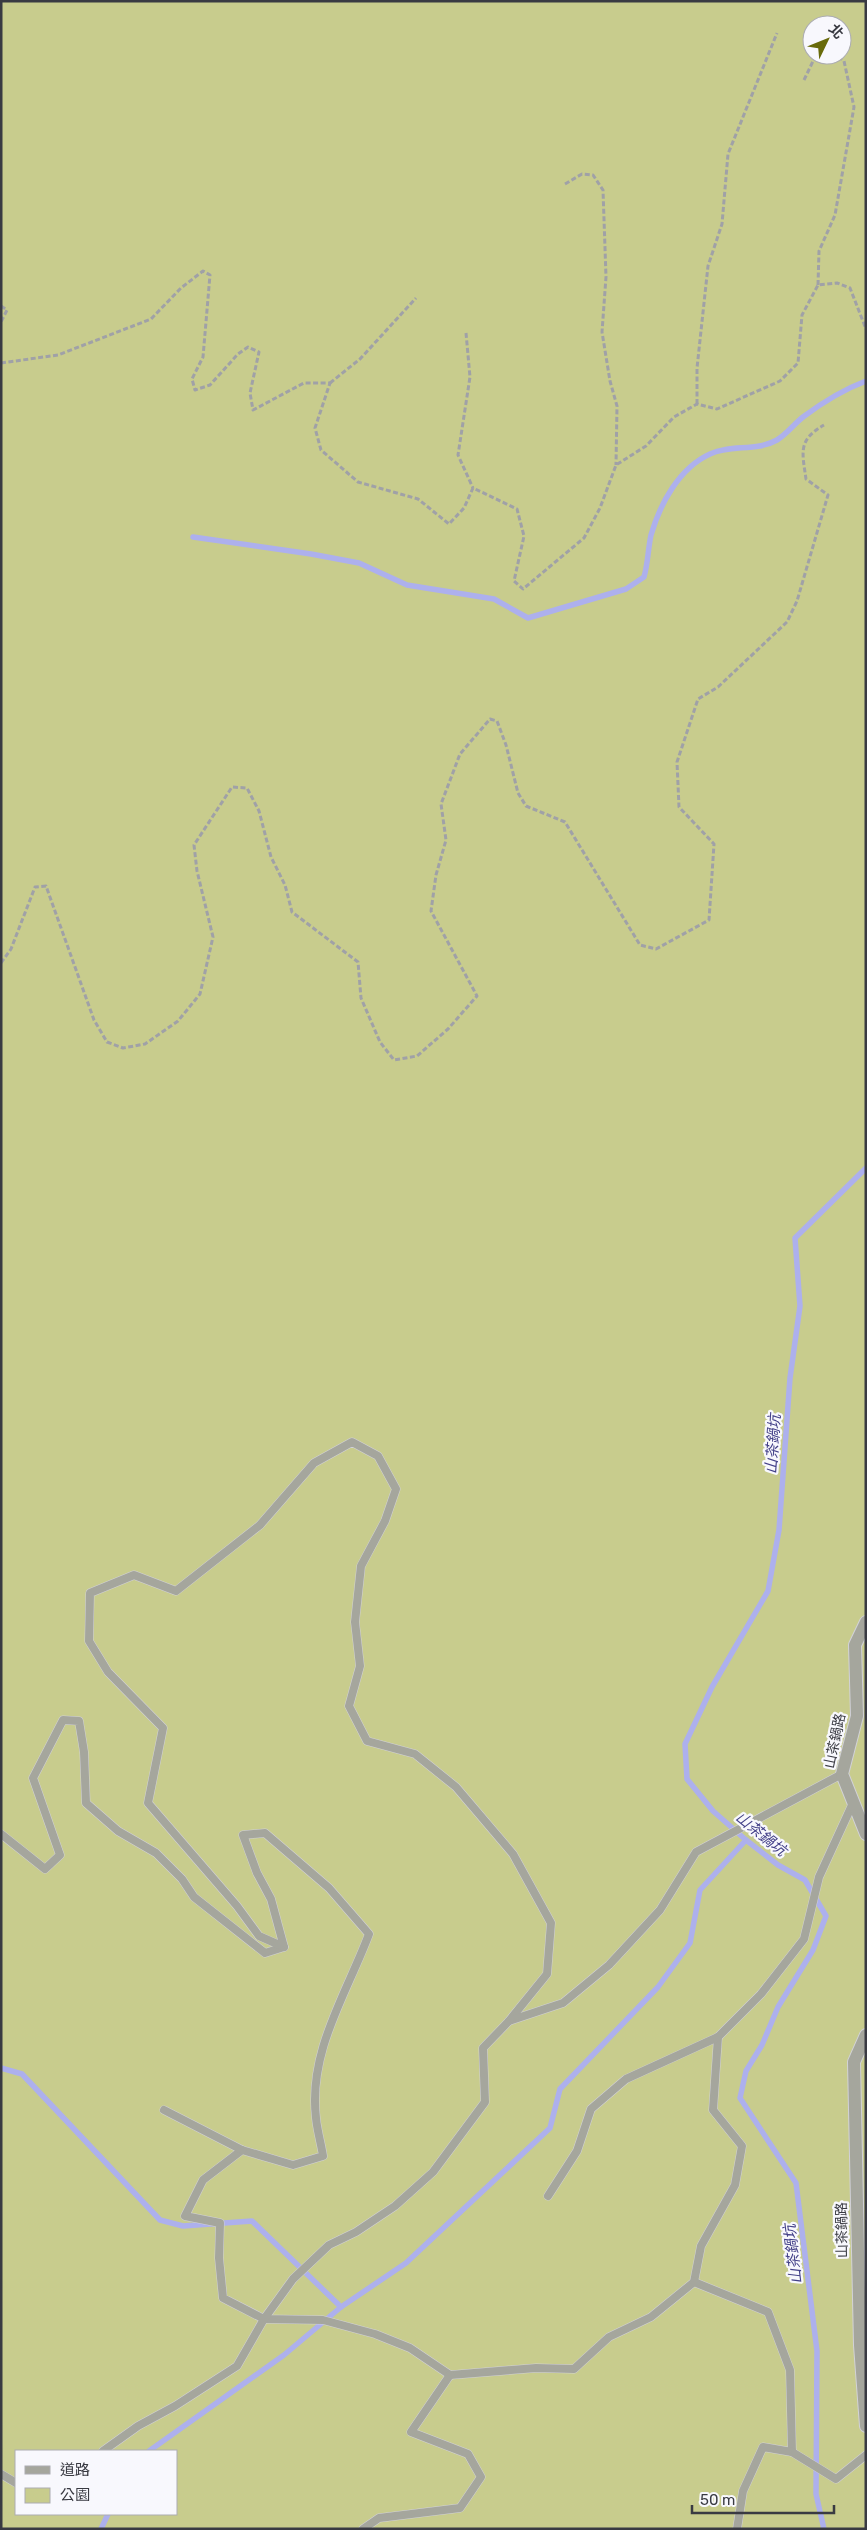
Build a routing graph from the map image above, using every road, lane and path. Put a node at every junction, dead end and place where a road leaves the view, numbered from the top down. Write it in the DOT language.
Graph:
graph roads {
  1 [pos="777,33"];
  2 [pos="811,65"];
  3 [pos="845,65"];
  4 [pos="804,80"];
  5 [pos="565,184"];
  6 [pos="818,285"];
  7 [pos="416,298"];
  8 [pos="1,306"];
  9 [pos="1,322"];
  10 [pos="866,329"];
  11 [pos="466,333"];
  12 [pos="1,363"];
  13 [pos="330,383"];
  14 [pos="697,404"];
  15 [pos="824,425"];
  16 [pos="616,465"];
  17 [pos="473,488"];
  18 [pos="1,963"];
  19 [pos="866,1622"];
  20 [pos="842,1774"];
  21 [pos="853,1803"];
  22 [pos="1,1834"];
  23 [pos="866,1834"];
  24 [pos="284,1947"];
  25 [pos="509,2022"];
  26 [pos="866,2036"];
  27 [pos="718,2037"];
  28 [pos="866,2054"];
  29 [pos="854,2062"];
  30 [pos="164,2110"];
  31 [pos="242,2150"];
  32 [pos="548,2196"];
  33 [pos="694,2282"];
  34 [pos="264,2318"];
  35 [pos="450,2375"];
  36 [pos="866,2426"];
  37 [pos="104,2450"];
  38 [pos="792,2452"];
  39 [pos="866,2455"];
  40 [pos="1,2474"];
  41 [pos="15,2482"];
  42 [pos="363,2529"];
  43 [pos="737,2529"];
  1 -- 14 [label="path"];
  2 -- 4 [label="path"];
  3 -- 6 [label="path"];
  5 -- 16 [label="path"];
  6 -- 10 [label="path"];
  6 -- 14 [label="path"];
  7 -- 13 [label="path"];
  8 -- 9 [label="path"];
  11 -- 17 [label="path"];
  12 -- 13 [label="path"];
  13 -- 17 [label="path"];
  14 -- 16 [label="path"];
  15 -- 18 [label="path"];
  16 -- 17 [label="path"];
  19 -- 20 [label="street, 山茶鍋路"];
  20 -- 21 [label="street, 山茶鍋路"];
  20 -- 25 [label="lane"];
  21 -- 23 [label="street, 山茶鍋路"];
  21 -- 27 [label="lane"];
  22 -- 24 [label="lane"];
  24 -- 25 [label="lane"];
  24 -- 31 [label="lane"];
  25 -- 34 [label="lane"];
  26 -- 29 [label="street, 山茶鍋路"];
  27 -- 32 [label="lane"];
  27 -- 33 [label="lane"];
  28 -- 29 [label="lane"];
  29 -- 36 [label="street, 山茶鍋路"];
  30 -- 31 [label="lane"];
  31 -- 34 [label="lane"];
  33 -- 35 [label="lane"];
  33 -- 38 [label="lane"];
  34 -- 35 [label="lane"];
  34 -- 37 [label="lane"];
  35 -- 42 [label="lane"];
  38 -- 39 [label="lane"];
  38 -- 43 [label="lane"];
  40 -- 41 [label="lane"];
}
